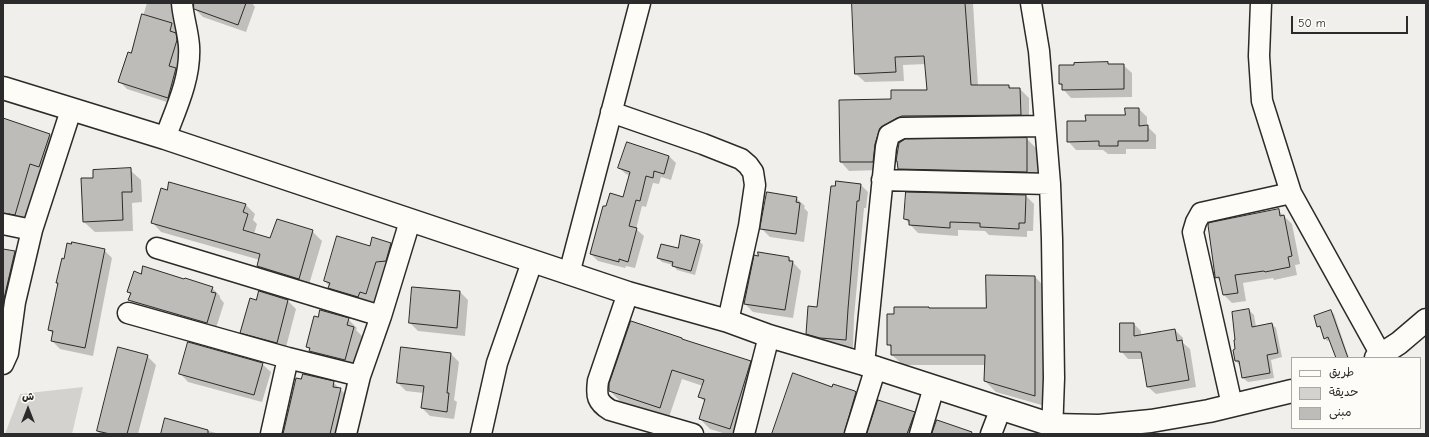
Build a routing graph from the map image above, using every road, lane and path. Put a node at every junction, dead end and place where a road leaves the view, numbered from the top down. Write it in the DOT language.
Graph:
graph roads {
  1 [pos="182,3"];
  2 [pos="640,3"];
  3 [pos="1031,3"];
  4 [pos="1261,3"];
  5 [pos="3,88"];
  6 [pos="71,110"];
  7 [pos="611,112"];
  8 [pos="1045,126"];
  9 [pos="165,138"];
  10 [pos="882,180"];
  11 [pos="1050,184"];
  12 [pos="1291,193"];
  13 [pos="410,221"];
  14 [pos="3,224"];
  15 [pos="32,230"];
  16 [pos="156,248"];
  17 [pos="532,262"];
  18 [pos="569,274"];
  19 [pos="628,293"];
  20 [pos="9,301"];
  21 [pos="128,313"];
  22 [pos="381,316"];
  23 [pos="1426,320"];
  24 [pos="728,322"];
  25 [pos="770,336"];
  26 [pos="1379,357"];
  27 [pos="288,358"];
  28 [pos="3,364"];
  29 [pos="870,366"];
  30 [pos="360,376"];
  31 [pos="934,387"];
  32 [pos="1291,390"];
  33 [pos="1232,405"];
  34 [pos="1001,408"];
  35 [pos="1052,429"];
  36 [pos="271,434"];
  37 [pos="346,434"];
  38 [pos="480,434"];
  39 [pos="692,434"];
  40 [pos="744,434"];
  41 [pos="855,434"];
  42 [pos="920,434"];
  43 [pos="991,434"];
  1 -- 9 [label="street"];
  2 -- 7 [label="street"];
  3 -- 8 [label="street"];
  4 -- 12 [label="street"];
  5 -- 6 [label="main road"];
  6 -- 9 [label="main road"];
  6 -- 15 [label="street"];
  7 -- 18 [label="street"];
  7 -- 24 [label="street"];
  8 -- 10 [label="street"];
  8 -- 11 [label="street"];
  9 -- 13 [label="main road"];
  10 -- 11 [label="street"];
  10 -- 29 [label="street"];
  11 -- 35 [label="street"];
  12 -- 26 [label="street"];
  12 -- 33 [label="street"];
  13 -- 17 [label="main road"];
  13 -- 22 [label="street"];
  14 -- 15 [label="street"];
  15 -- 20 [label="street"];
  16 -- 22 [label="street"];
  17 -- 18 [label="main road"];
  17 -- 38 [label="street"];
  18 -- 19 [label="main road"];
  19 -- 24 [label="main road"];
  19 -- 39 [label="street"];
  20 -- 28 [label="street"];
  21 -- 27 [label="street"];
  22 -- 30 [label="street"];
  23 -- 26 [label="main road"];
  24 -- 25 [label="main road"];
  25 -- 29 [label="main road"];
  25 -- 40 [label="street"];
  27 -- 30 [label="street"];
  27 -- 36 [label="street"];
  29 -- 31 [label="main road"];
  29 -- 41 [label="street"];
  30 -- 37 [label="street"];
  31 -- 34 [label="main road"];
  31 -- 42 [label="street"];
  32 -- 33 [label="main road"];
  33 -- 35 [label="main road"];
  34 -- 35 [label="main road"];
  34 -- 43 [label="street"];
}
